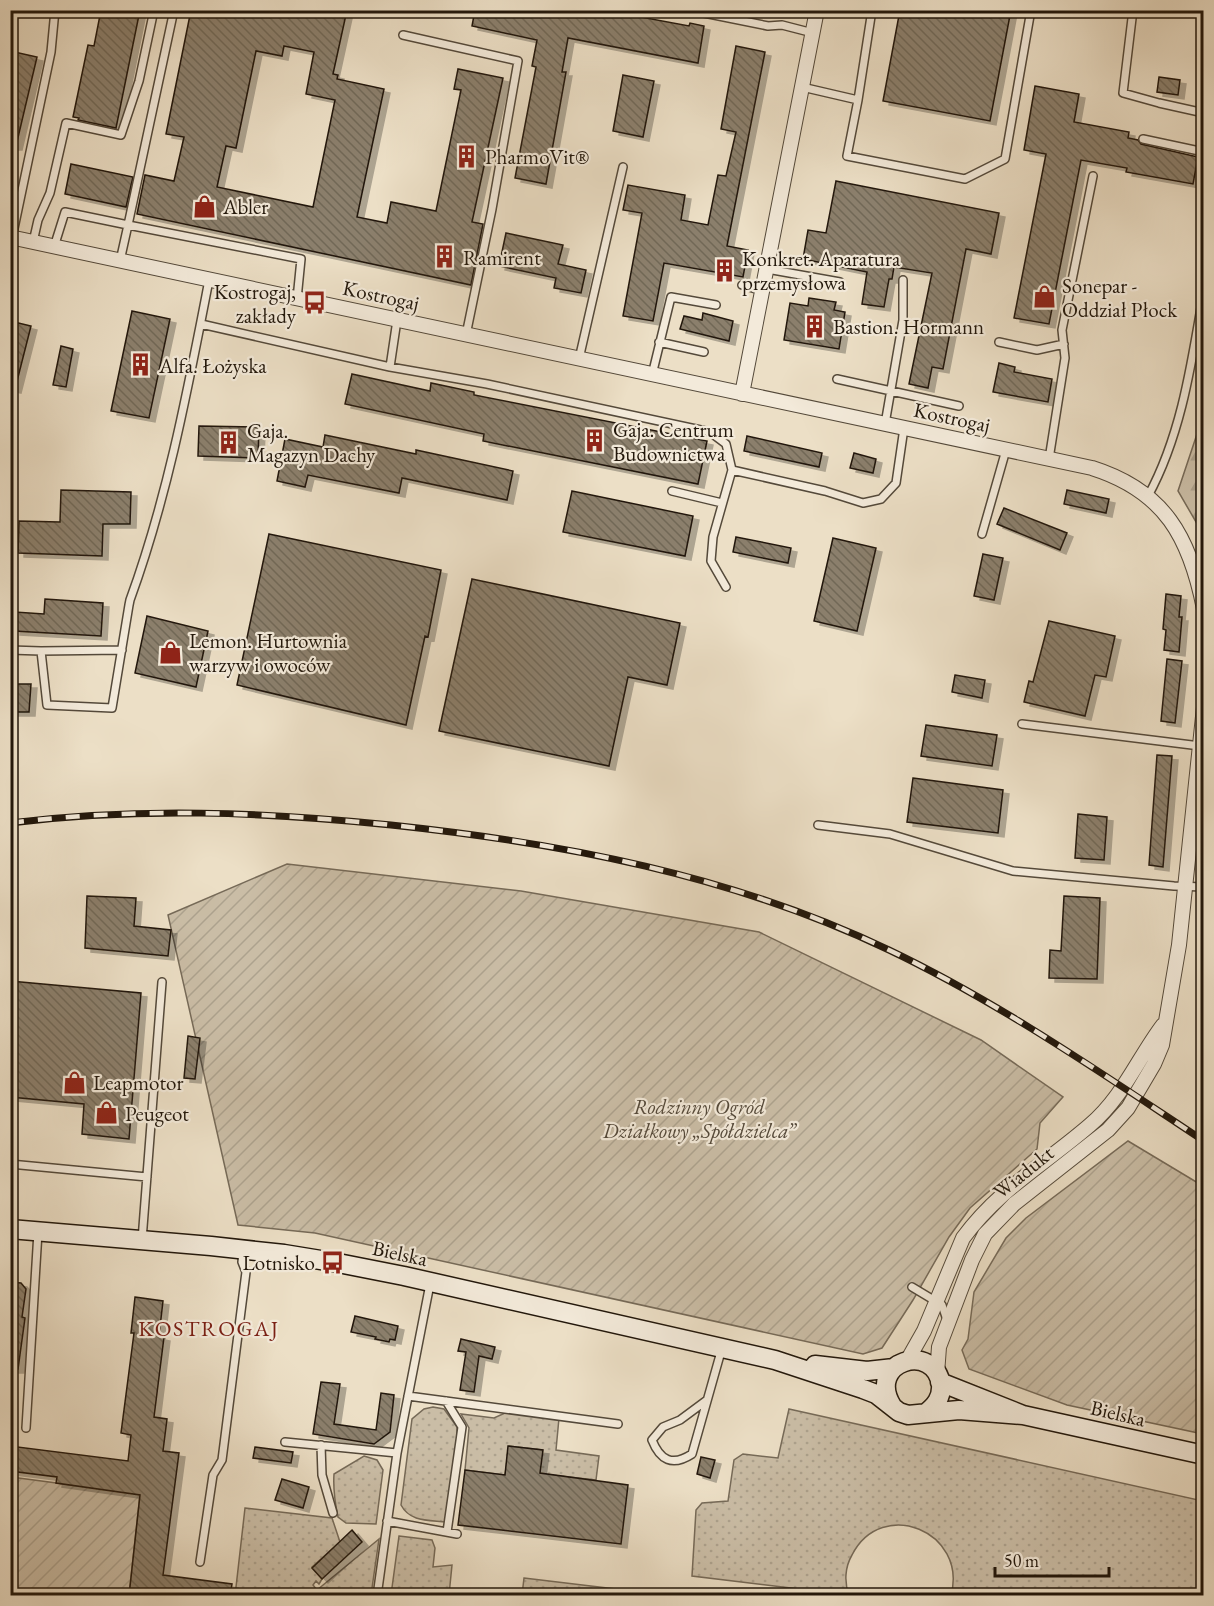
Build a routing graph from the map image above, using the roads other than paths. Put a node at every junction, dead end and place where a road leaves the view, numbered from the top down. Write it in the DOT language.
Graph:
graph roads {
  1 [pos="55,10"];
  2 [pos="154,10"];
  3 [pos="174,10"];
  4 [pos="689,10"];
  5 [pos="817,10"];
  6 [pos="872,10"];
  7 [pos="1031,10"];
  8 [pos="1133,10"];
  9 [pos="813,33"];
  10 [pos="403,35"];
  11 [pos="802,87"];
  12 [pos="858,100"];
  13 [pos="1203,112"];
  14 [pos="1143,139"];
  15 [pos="1203,152"];
  16 [pos="623,167"];
  17 [pos="1094,176"];
  18 [pos="128,225"];
  19 [pos="11,238"];
  20 [pos="33,242"];
  21 [pos="54,247"];
  22 [pos="120,261"];
  23 [pos="767,269"];
  24 [pos="209,280"];
  25 [pos="903,280"];
  26 [pos="840,282"];
  27 [pos="742,285"];
  28 [pos="1203,290"];
  29 [pos="763,291"];
  30 [pos="297,299"];
  31 [pos="716,304"];
  32 [pos="397,320"];
  33 [pos="201,324"];
  34 [pos="466,335"];
  35 [pos="659,342"];
  36 [pos="999,342"];
  37 [pos="1064,344"];
  38 [pos="704,352"];
  39 [pos="579,359"];
  40 [pos="390,367"];
  41 [pos="652,375"];
  42 [pos="837,379"];
  43 [pos="891,391"];
  44 [pos="742,394"];
  45 [pos="959,405"];
  46 [pos="885,424"];
  47 [pos="904,428"];
  48 [pos="1006,450"];
  49 [pos="1049,459"];
  50 [pos="732,470"];
  51 [pos="672,491"];
  52 [pos="1148,496"];
  53 [pos="722,503"];
  54 [pos="982,534"];
  55 [pos="726,588"];
  56 [pos="1203,609"];
  57 [pos="10,650"];
  58 [pos="122,650"];
  59 [pos="41,651"];
  60 [pos="1203,707"];
  61 [pos="1022,724"];
  62 [pos="1200,746"];
  63 [pos="818,825"];
  64 [pos="1185,886"];
  65 [pos="1203,887"];
  66 [pos="162,982"];
  67 [pos="1166,1021"];
  68 [pos="10,1164"];
  69 [pos="147,1177"];
  70 [pos="10,1229"];
  71 [pos="38,1232"];
  72 [pos="142,1240"];
  73 [pos="243,1250"];
  74 [pos="430,1282"];
  75 [pos="912,1287"];
  76 [pos="936,1301"];
  77 [pos="948,1322"];
  78 [pos="722,1348"];
  79 [pos="775,1360"];
  80 [pos="901,1364"];
  81 [pos="939,1378"];
  82 [pos="408,1396"];
  83 [pos="707,1400"];
  84 [pos="446,1401"];
  85 [pos="892,1406"];
  86 [pos="926,1413"];
  87 [pos="1023,1415"];
  88 [pos="618,1424"];
  89 [pos="26,1428"];
  90 [pos="285,1442"];
  91 [pos="321,1445"];
  92 [pos="397,1453"];
  93 [pos="1203,1455"];
  94 [pos="333,1513"];
  95 [pos="387,1521"];
  96 [pos="447,1532"];
  97 [pos="457,1534"];
  98 [pos="200,1562"];
  99 [pos="377,1596"];
  1 -- 19 [label="lane"];
  2 -- 20 [label="lane"];
  3 -- 18 [label="lane"];
  4 -- 9 [label="lane"];
  5 -- 9 [label="street"];
  6 -- 12 [label="lane"];
  7 -- 12 [label="lane"];
  8 -- 13 [label="lane"];
  9 -- 11 [label="street"];
  10 -- 34 [label="lane"];
  11 -- 12 [label="lane"];
  11 -- 23 [label="street"];
  14 -- 15 [label="lane"];
  16 -- 39 [label="lane"];
  17 -- 37 [label="lane"];
  18 -- 21 [label="lane"];
  18 -- 22 [label="lane"];
  18 -- 30 [label="lane"];
  19 -- 20 [label="street, Kostrogaj"];
  20 -- 21 [label="street, Kostrogaj"];
  21 -- 22 [label="street, Kostrogaj"];
  22 -- 24 [label="street, Kostrogaj"];
  23 -- 26 [label="lane"];
  23 -- 29 [label="street"];
  24 -- 30 [label="street, Kostrogaj"];
  24 -- 33 [label="lane"];
  25 -- 43 [label="lane"];
  27 -- 29 [label="lane"];
  28 -- 52 [label="lane"];
  29 -- 44 [label="street"];
  30 -- 32 [label="street, Kostrogaj"];
  31 -- 35 [label="lane"];
  32 -- 34 [label="street, Kostrogaj"];
  32 -- 40 [label="lane"];
  33 -- 40 [label="lane"];
  33 -- 58 [label="lane"];
  34 -- 39 [label="street, Kostrogaj"];
  35 -- 38 [label="lane"];
  35 -- 41 [label="lane"];
  36 -- 37 [label="lane"];
  37 -- 49 [label="lane"];
  39 -- 41 [label="street, Kostrogaj"];
  40 -- 50 [label="lane"];
  41 -- 44 [label="street, Kostrogaj"];
  42 -- 43 [label="lane"];
  43 -- 45 [label="lane"];
  43 -- 46 [label="lane"];
  44 -- 46 [label="street, Kostrogaj"];
  46 -- 47 [label="street, Kostrogaj"];
  47 -- 48 [label="street, Kostrogaj"];
  47 -- 50 [label="lane"];
  48 -- 49 [label="street, Kostrogaj"];
  48 -- 54 [label="lane"];
  49 -- 52 [label="street, Kostrogaj"];
  50 -- 53 [label="lane"];
  51 -- 53 [label="lane"];
  52 -- 56 [label="street"];
  53 -- 55 [label="lane"];
  57 -- 59 [label="lane"];
  58 -- 59 [label="lane"];
  58 -- 59 [label="lane"];
  60 -- 62 [label="street, Wiadukt"];
  61 -- 62 [label="lane"];
  62 -- 64 [label="street, Wiadukt"];
  63 -- 64 [label="lane"];
  64 -- 65 [label="lane"];
  64 -- 67 [label="street, Wiadukt"];
  66 -- 69 [label="lane"];
  67 -- 76 [label="street, Wiadukt"];
  67 -- 77 [label="street, Wiadukt"];
  68 -- 69 [label="lane"];
  69 -- 72 [label="lane"];
  70 -- 71 [label="main road, Bielska"];
  71 -- 72 [label="main road, Bielska"];
  71 -- 89 [label="lane"];
  72 -- 73 [label="main road, Bielska"];
  73 -- 74 [label="main road, Bielska"];
  73 -- 98 [label="lane"];
  74 -- 78 [label="main road, Bielska"];
  74 -- 82 [label="lane"];
  75 -- 76 [label="lane"];
  76 -- 77 [label="lane"];
  76 -- 80 [label="street, Wiadukt"];
  77 -- 81 [label="street, Wiadukt"];
  78 -- 79 [label="main road, Bielska"];
  78 -- 83 [label="lane"];
  79 -- 80 [label="main road, Bielska"];
  79 -- 85 [label="main road, Bielska"];
  80 -- 81 [label="main road, Bielska"];
  80 -- 85 [label="main road"];
  81 -- 86 [label="main road"];
  81 -- 87 [label="main road, Bielska"];
  82 -- 84 [label="lane"];
  82 -- 92 [label="lane"];
  83 -- 83 [label="lane"];
  84 -- 88 [label="lane"];
  84 -- 96 [label="lane"];
  85 -- 86 [label="main road, Bielska"];
  86 -- 87 [label="main road, Bielska"];
  87 -- 93 [label="main road, Bielska"];
  90 -- 91 [label="lane"];
  91 -- 92 [label="lane"];
  91 -- 94 [label="lane"];
  92 -- 95 [label="lane"];
  95 -- 96 [label="lane"];
  95 -- 99 [label="lane"];
  96 -- 97 [label="lane"];
}
